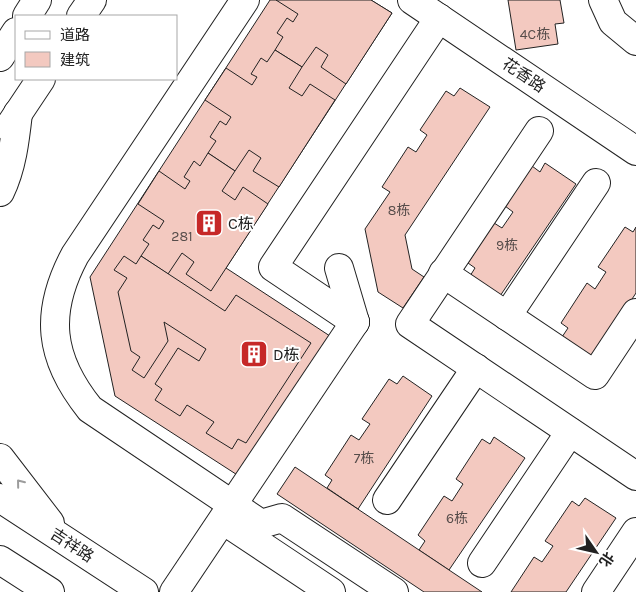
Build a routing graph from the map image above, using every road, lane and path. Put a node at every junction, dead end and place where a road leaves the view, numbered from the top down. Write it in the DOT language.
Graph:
graph roads {
  1 [pos="37,0"];
  2 [pos="55,0"];
  3 [pos="92,0"];
  4 [pos="245,0"];
  5 [pos="412,0"];
  6 [pos="602,0"];
  7 [pos="28,15"];
  8 [pos="47,15"];
  9 [pos="82,15"];
  10 [pos="439,18"];
  11 [pos="15,34"];
  12 [pos="636,41"];
  13 [pos="0,57"];
  14 [pos="401,76"];
  15 [pos="39,80"];
  16 [pos="18,113"];
  17 [pos="539,131"];
  18 [pos="379,140"];
  19 [pos="0,141"];
  20 [pos="636,150"];
  21 [pos="596,183"];
  22 [pos="0,192"];
  23 [pos="338,268"];
  24 [pos="443,273"];
  25 [pos="636,313"];
  26 [pos="507,316"];
  27 [pos="355,322"];
  28 [pos="476,368"];
  29 [pos="570,432"];
  30 [pos="0,458"];
  31 [pos="636,476"];
  32 [pos="0,498"];
  33 [pos="388,500"];
  34 [pos="227,513"];
  35 [pos="636,532"];
  36 [pos="59,537"];
  37 [pos="0,560"];
  38 [pos="482,563"];
  39 [pos="0,573"];
  40 [pos="40,586"];
  41 [pos="144,592"];
  42 [pos="174,592"];
  43 [pos="331,592"];
  44 [pos="394,592"];
  45 [pos="596,592"];
  1 -- 7 [label="main road"];
  2 -- 8 [label="main road"];
  3 -- 9 [label="main road"];
  4 -- 34 [label="main road"];
  5 -- 10 [label="main road, 花香路"];
  6 -- 12 [label="main road"];
  10 -- 14 [label="main road"];
  10 -- 20 [label="main road, 花香路"];
  11 -- 13 [label="main road"];
  14 -- 18 [label="main road"];
  14 -- 27 [label="main road"];
  15 -- 16 [label="main road"];
  16 -- 19 [label="main road"];
  16 -- 22 [label="main road"];
  17 -- 24 [label="main road"];
  21 -- 26 [label="main road"];
  23 -- 27 [label="main road"];
  24 -- 26 [label="main road"];
  24 -- 28 [label="main road"];
  25 -- 26 [label="main road"];
  27 -- 34 [label="main road"];
  28 -- 29 [label="main road"];
  28 -- 33 [label="main road"];
  29 -- 31 [label="main road"];
  29 -- 38 [label="main road"];
  36 -- 30 [label="main road, one-way"];
  32 -- 36 [label="main road, 吉祥路"];
  34 -- 42 [label="main road"];
  34 -- 43 [label="main road"];
  34 -- 44 [label="main road"];
  35 -- 45 [label="main road"];
  36 -- 41 [label="main road, 吉祥路"];
  37 -- 40 [label="main road"];
  39 -- 40 [label="main road"];
}
